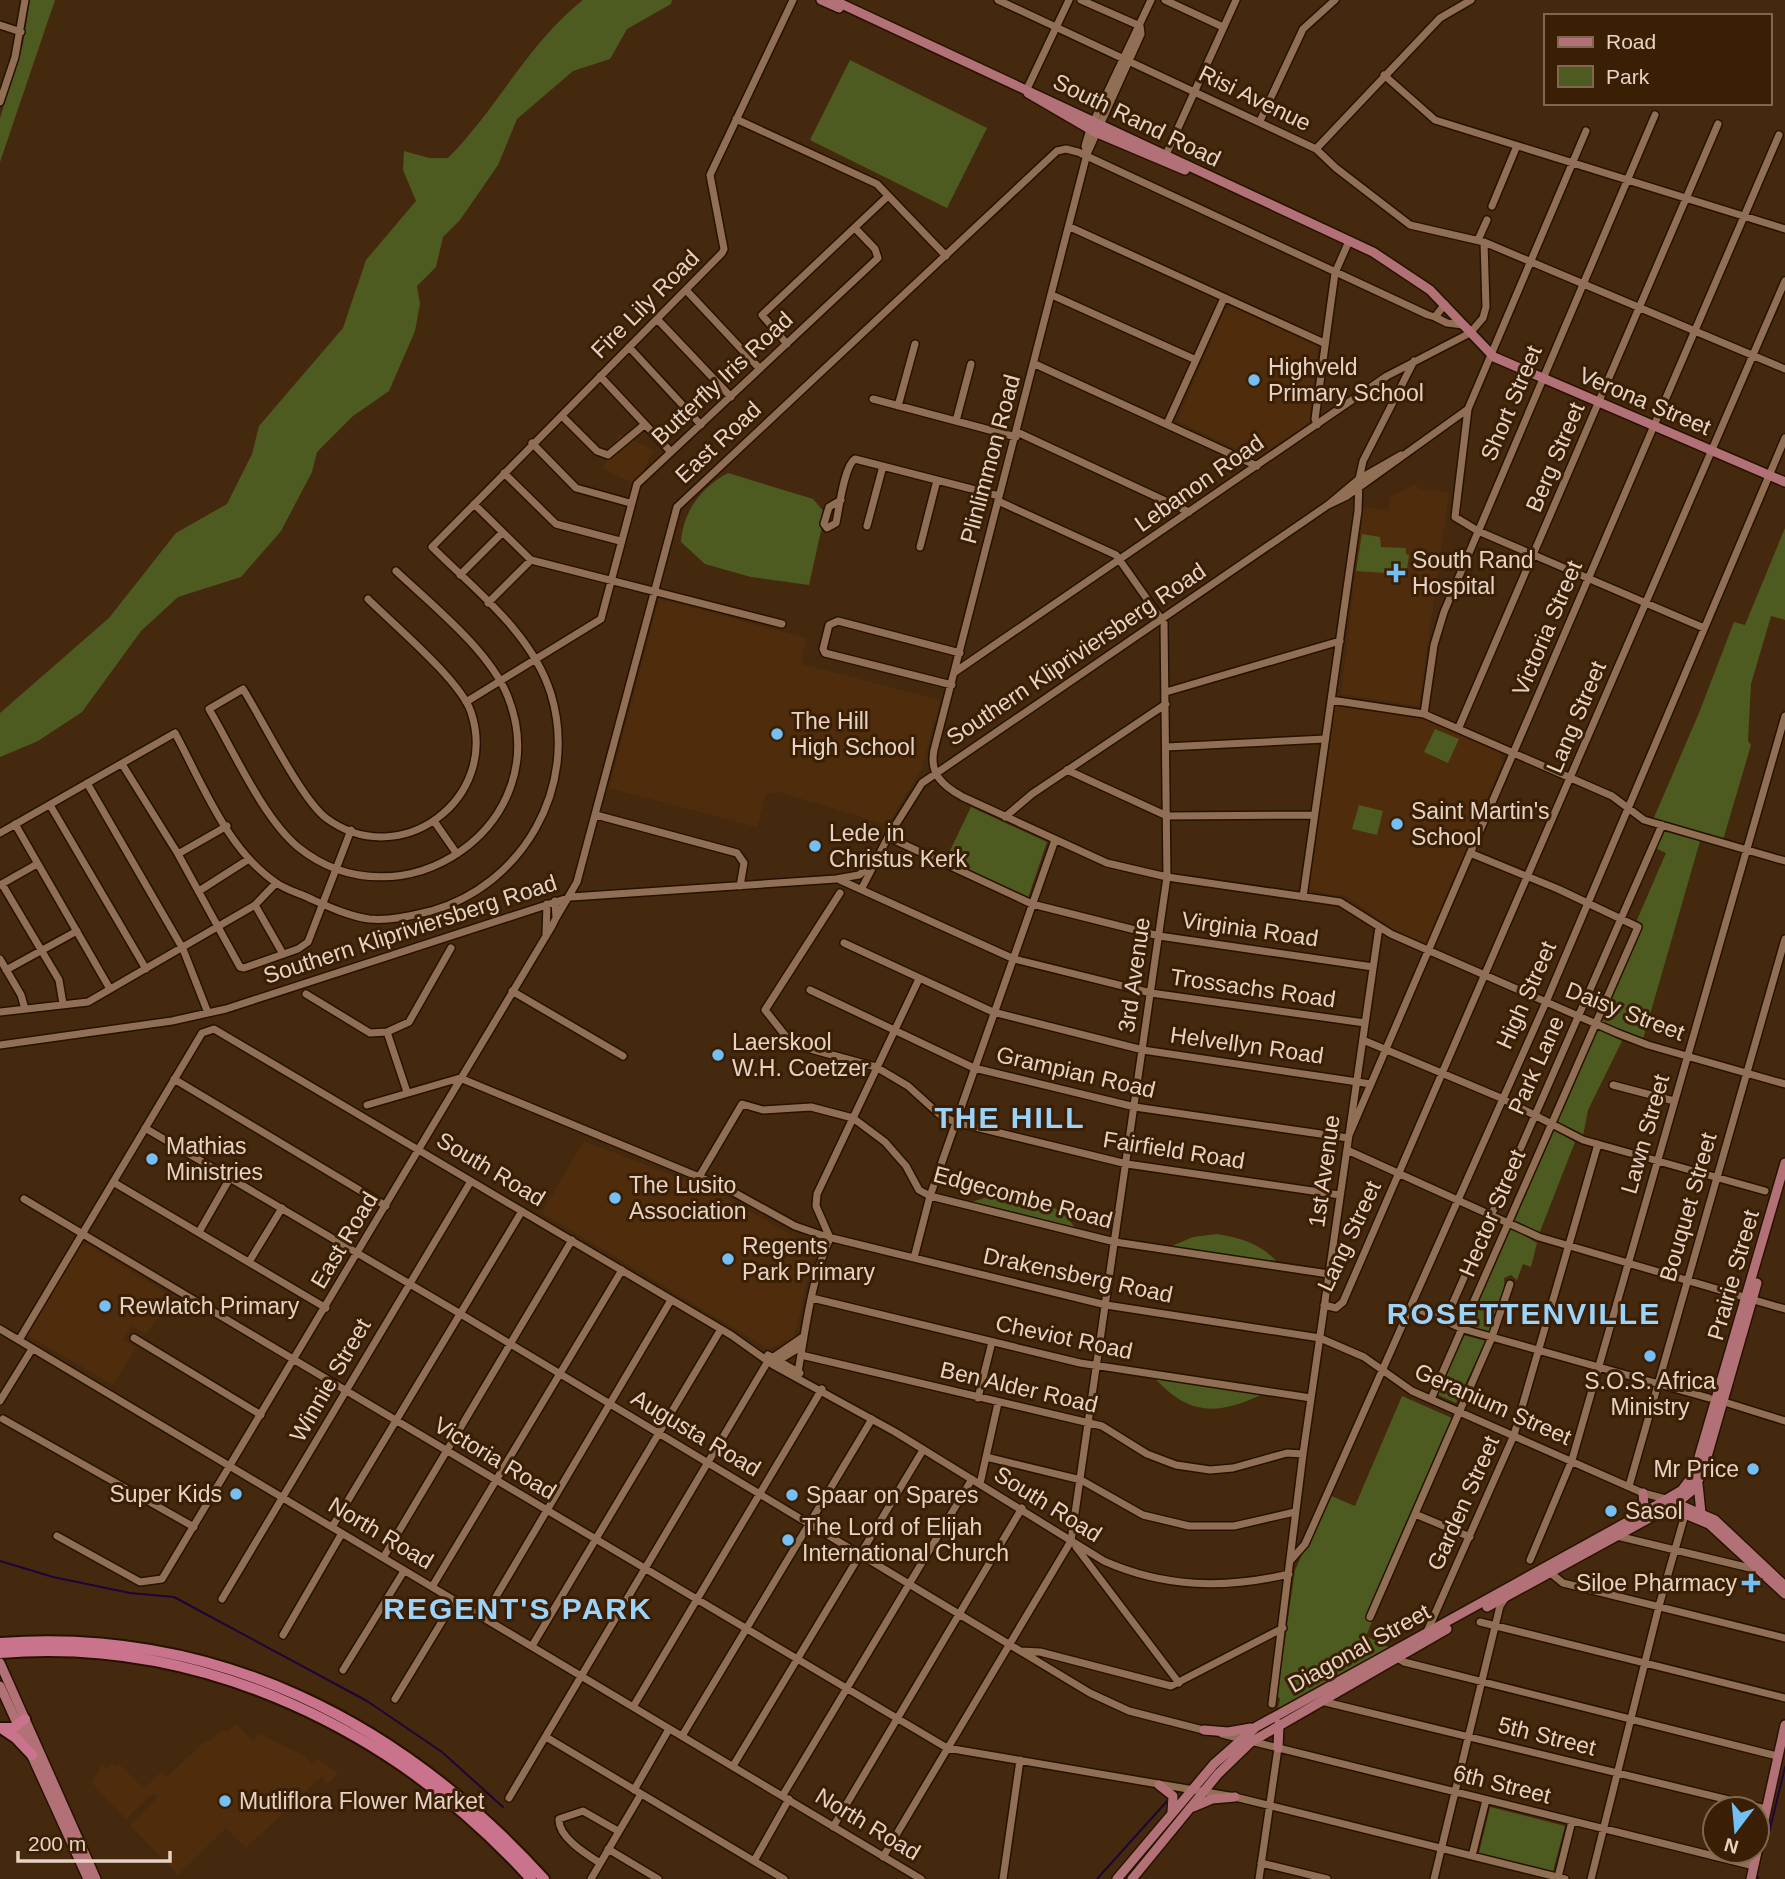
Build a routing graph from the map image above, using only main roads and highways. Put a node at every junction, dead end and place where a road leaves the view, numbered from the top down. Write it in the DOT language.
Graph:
graph roads {
  1 [pos="821,0"];
  2 [pos="833,0"];
  3 [pos="903,34"];
  4 [pos="1490,355"];
  5 [pos="1785,482"];
  6 [pos="1785,1163"];
  7 [pos="1785,1180"];
  8 [pos="1750,1298"];
  9 [pos="1717,1400"];
  10 [pos="1698,1482"];
  11 [pos="1643,1493"];
  12 [pos="1666,1502"];
  13 [pos="1686,1510"];
  14 [pos="1701,1513"];
  15 [pos="1638,1516"];
  16 [pos="1545,1573"];
  17 [pos="1785,1586"];
  18 [pos="1785,1594"];
  19 [pos="0,1643"];
  20 [pos="0,1653"];
  21 [pos="1394,1656"];
  22 [pos="0,1663"];
  23 [pos="0,1686"];
  24 [pos="21,1722"];
  25 [pos="1279,1724"];
  26 [pos="1785,1725"];
  27 [pos="1256,1727"];
  28 [pos="1,1728"];
  29 [pos="1204,1730"];
  30 [pos="1278,1748"];
  31 [pos="32,1755"];
  32 [pos="1159,1785"];
  33 [pos="1769,1795"];
  34 [pos="1235,1797"];
  35 [pos="1190,1810"];
  36 [pos="1171,1817"];
  37 [pos="88,1879"];
  38 [pos="96,1879"];
  39 [pos="531,1879"];
  40 [pos="544,1879"];
  41 [pos="1117,1879"];
  42 [pos="1132,1879"];
  1 -- 3 [label="main road, South Rand Road"];
  2 -- 3 [label="main road, South Rand Road"];
  3 -- 4 [label="main road, South Rand Road"];
  4 -- 5 [label="main road, Verona Street"];
  6 -- 8 [label="main road, Prairie Street"];
  7 -- 8 [label="main road, Prairie Street"];
  8 -- 9 [label="main road, Prairie Street"];
  9 -- 10 [label="main road, Prairie Street"];
  9 -- 12 [label="main road, Prairie Street"];
  10 -- 12 [label="main road, Prairie Street"];
  10 -- 14 [label="main road"];
  11 -- 15 [label="main road"];
  12 -- 13 [label="main road, Geranium Street"];
  12 -- 15 [label="main road, Diagonal Street"];
  12 -- 16 [label="main road, Diagonal Street"];
  13 -- 14 [label="main road, Geranium Street"];
  13 -- 18 [label="main road, Geranium Street"];
  14 -- 17 [label="main road, Geranium Street"];
  15 -- 16 [label="main road, Diagonal Street"];
  16 -- 21 [label="main road, Diagonal Street"];
  16 -- 21 [label="main road, Diagonal Street"];
  19 -- 40 [label="highway"];
  20 -- 39 [label="highway"];
  21 -- 25 [label="main road, Diagonal Street"];
  21 -- 27 [label="main road, Diagonal Street"];
  22 -- 24 [label="main road"];
  23 -- 24 [label="main road"];
  24 -- 28 [label="highway"];
  24 -- 31 [label="main road"];
  24 -- 38 [label="main road"];
  25 -- 30 [label="main road"];
  25 -- 35 [label="main road, Diagonal Street"];
  26 -- 33 [label="main road"];
  27 -- 29 [label="main road"];
  27 -- 36 [label="main road, Diagonal Street"];
  28 -- 31 [label="highway"];
  31 -- 37 [label="main road"];
  32 -- 36 [label="main road"];
  34 -- 35 [label="main road"];
  35 -- 42 [label="main road, Diagonal Street"];
  36 -- 41 [label="main road, Diagonal Street"];
}
